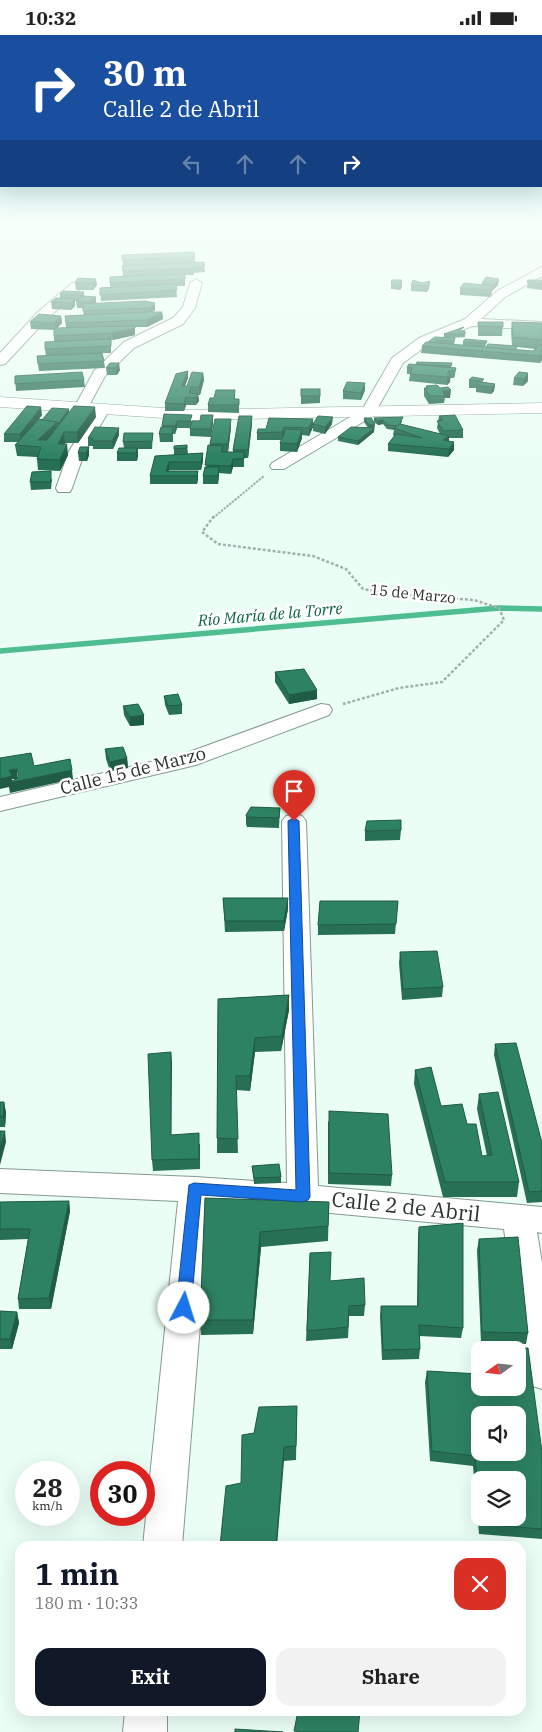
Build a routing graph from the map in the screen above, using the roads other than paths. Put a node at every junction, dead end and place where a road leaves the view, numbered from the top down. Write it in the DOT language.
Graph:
graph roads {
  1 [pos="60,299"];
  2 [pos="191,299"];
  3 [pos="495,299"];
  4 [pos="470,322"];
  5 [pos="542,326"];
  6 [pos="0,361"];
  7 [pos="0,402"];
  8 [pos="81,408"];
  9 [pos="542,408"];
  10 [pos="103,409"];
  11 [pos="368,413"];
  12 [pos="278,466"];
  13 [pos="64,488"];
  14 [pos="321,710"];
  15 [pos="0,804"];
  16 [pos="294,821"];
  17 [pos="0,1181"];
  18 [pos="194,1189"];
  19 [pos="303,1197"];
  20 [pos="531,1220"];
  21 [pos="542,1374"];
  22 [pos="162,1541"];
  23 [pos="146,1716"];
  24 [pos="145,1732"];
  1 -- 6 [label="street"];
  2 -- 8 [label="street"];
  3 -- 4 [label="street"];
  4 -- 5 [label="street"];
  4 -- 11 [label="street"];
  7 -- 8 [label="main road"];
  8 -- 10 [label="main road"];
  9 -- 11 [label="main road"];
  10 -- 11 [label="main road"];
  10 -- 13 [label="street"];
  11 -- 12 [label="street"];
  14 -- 15 [label="street, Calle 15 de Marzo"];
  16 -- 19 [label="street"];
  17 -- 18 [label="street, Calle 2 de Abril"];
  18 -- 19 [label="street, Calle 2 de Abril"];
  18 -- 22 [label="street"];
  19 -- 20 [label="street, Calle 2 de Abril"];
  20 -- 21 [label="street"];
  23 -- 24 [label="street"];
}
